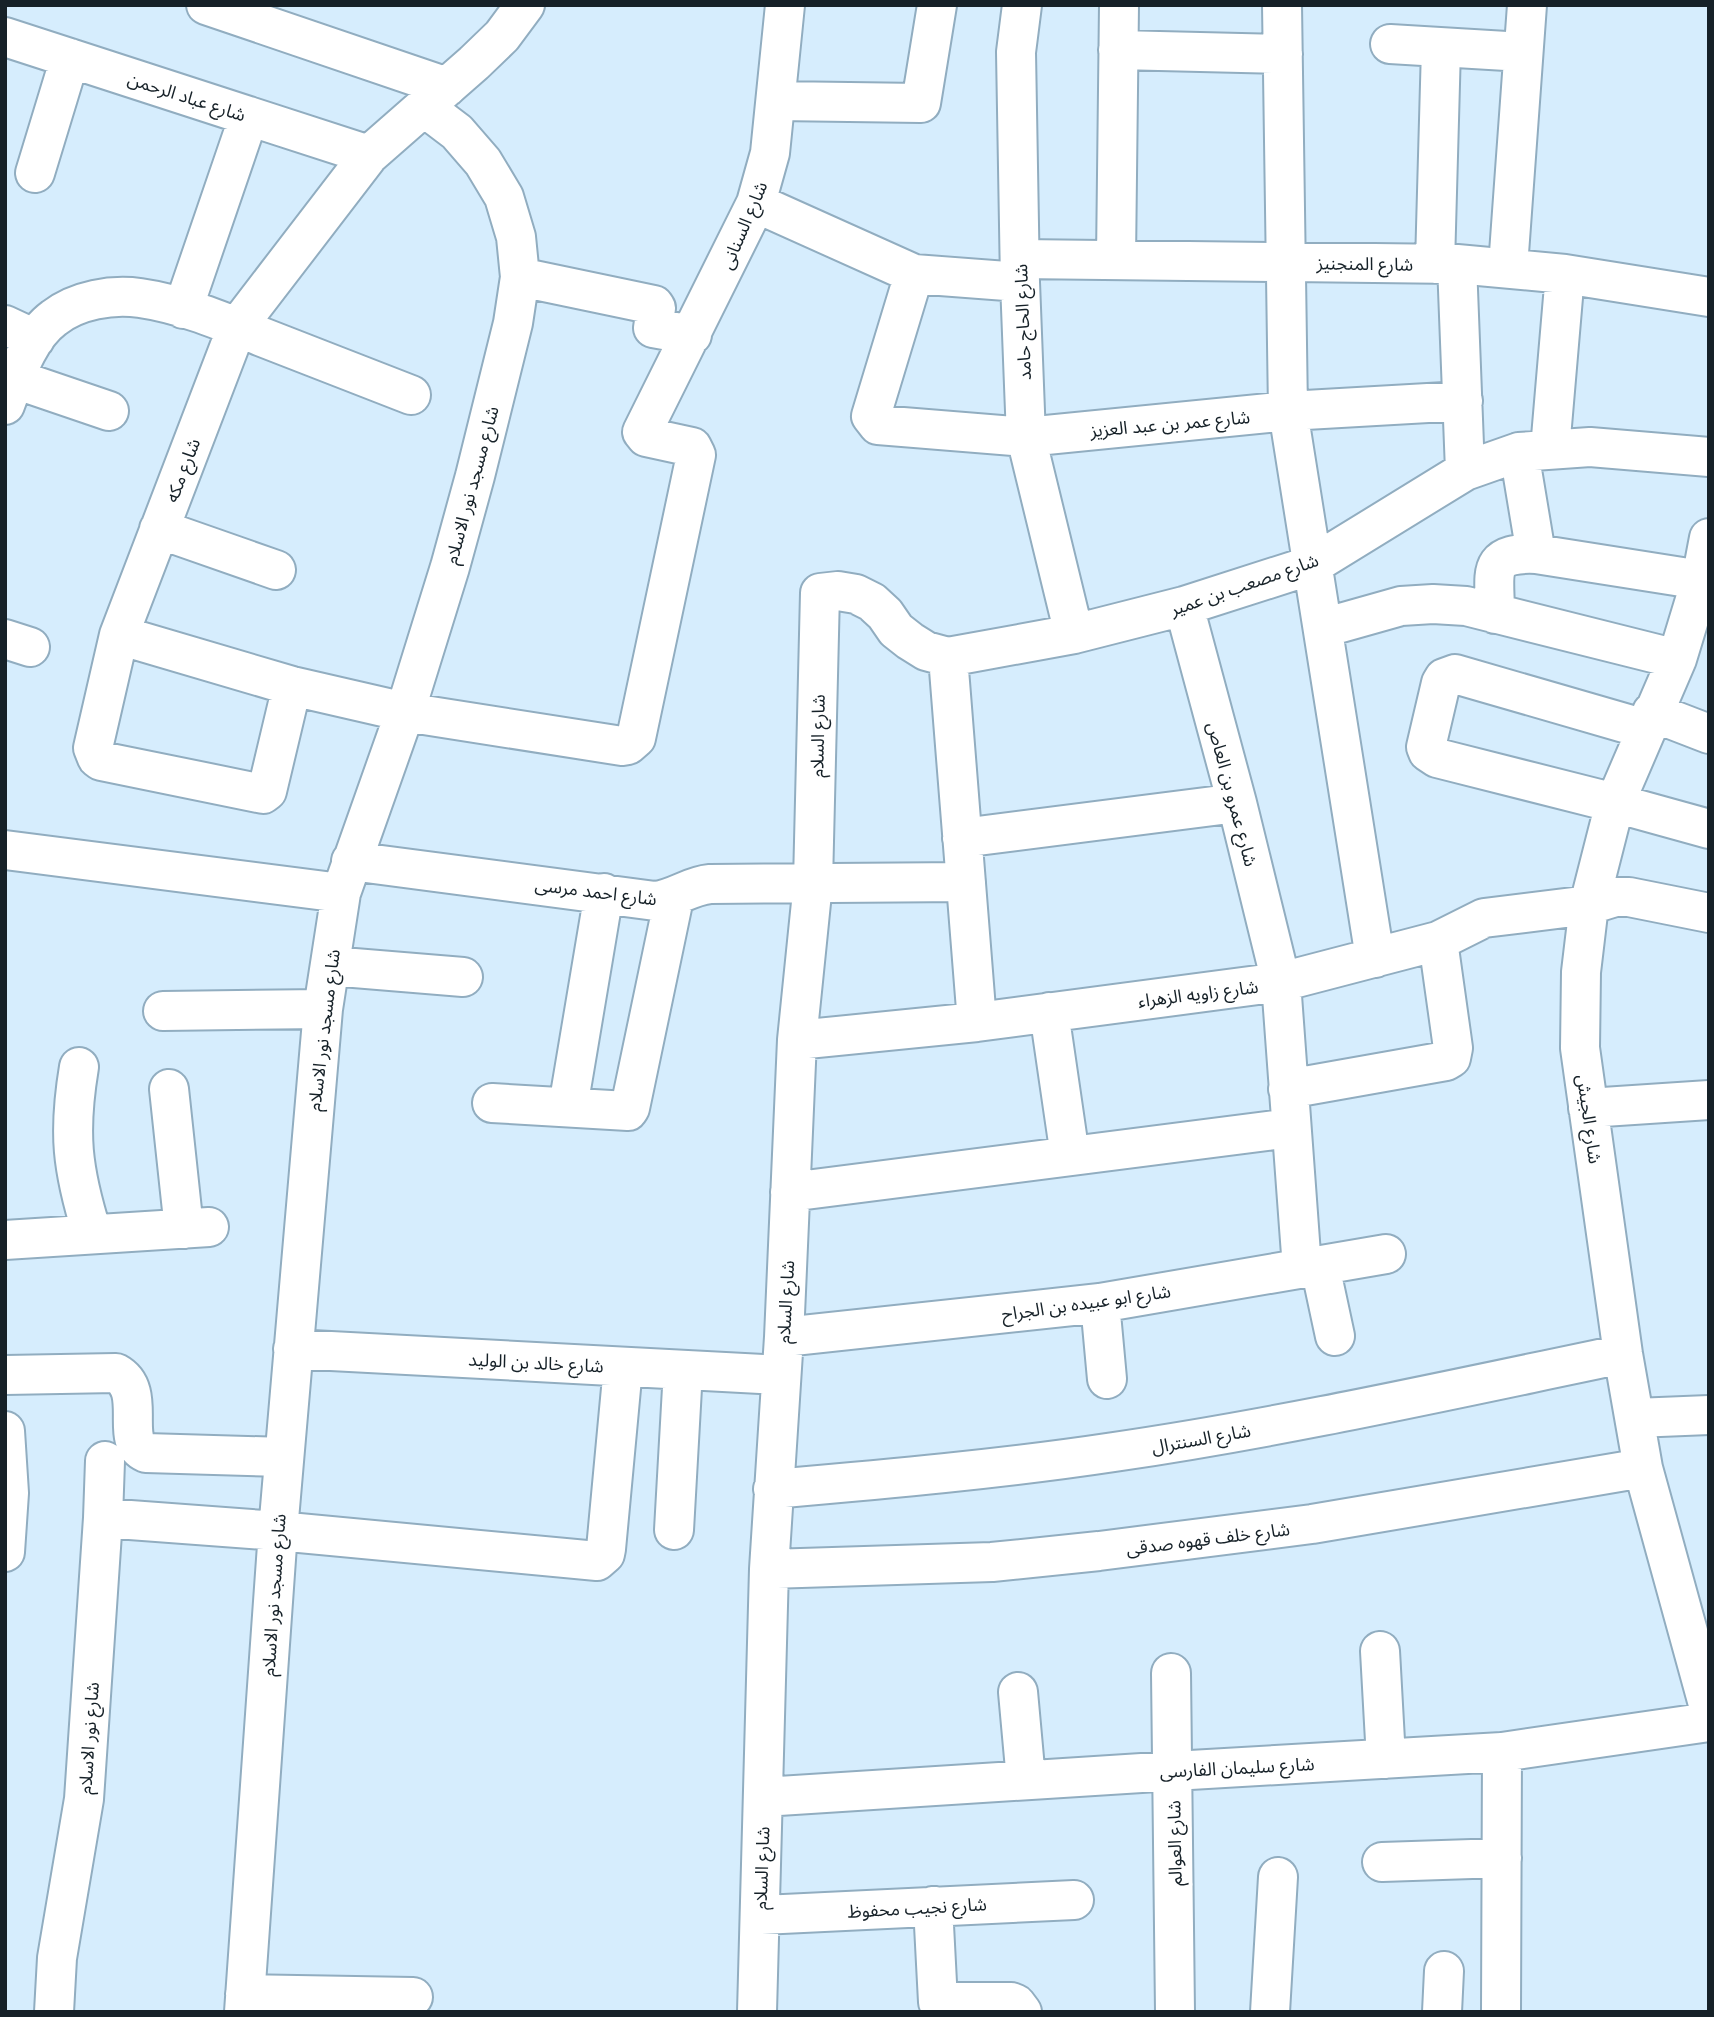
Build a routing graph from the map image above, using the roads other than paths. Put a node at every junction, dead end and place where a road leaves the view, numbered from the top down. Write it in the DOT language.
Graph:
graph roads {
  1 [pos="206,5"];
  2 [pos="526,5"];
  3 [pos="785,5"];
  4 [pos="937,5"];
  5 [pos="1023,5"];
  6 [pos="1119,5"];
  7 [pos="1282,5"];
  8 [pos="1527,5"];
  9 [pos="5,37"];
  10 [pos="1390,44"];
  11 [pos="1441,48"];
  12 [pos="1118,50"];
  13 [pos="1523,52"];
  14 [pos="1283,54"];
  15 [pos="70,58"];
  16 [pos="436,97"];
  17 [pos="777,102"];
  18 [pos="249,116"];
  19 [pos="369,155"];
  20 [pos="35,173"];
  21 [pos="756,204"];
  22 [pos="1116,260"];
  23 [pos="1285,262"];
  24 [pos="1446,264"];
  25 [pos="1508,267"];
  26 [pos="1020,271"];
  27 [pos="914,274"];
  28 [pos="1565,274"];
  29 [pos="520,277"];
  30 [pos="1709,297"];
  31 [pos="183,309"];
  32 [pos="237,327"];
  33 [pos="20,332"];
  34 [pos="692,335"];
  35 [pos="10,392"];
  36 [pos="411,395"];
  37 [pos="1463,401"];
  38 [pos="109,411"];
  39 [pos="1288,411"];
  40 [pos="1026,436"];
  41 [pos="1534,451"];
  42 [pos="1709,457"];
  43 [pos="1465,471"];
  44 [pos="159,529"];
  45 [pos="1709,538"];
  46 [pos="1536,554"];
  47 [pos="1312,565"];
  48 [pos="276,570"];
  49 [pos="1701,580"];
  50 [pos="1184,607"];
  51 [pos="1495,614"];
  52 [pos="1323,628"];
  53 [pos="1074,634"];
  54 [pos="118,635"];
  55 [pos="947,657"];
  56 [pos="1676,659"];
  57 [pos="292,686"];
  58 [pos="405,712"];
  59 [pos="1649,720"];
  60 [pos="1709,734"];
  61 [pos="1237,803"];
  62 [pos="1615,803"];
  63 [pos="1709,829"];
  64 [pos="962,838"];
  65 [pos="5,850"];
  66 [pos="346,877"];
  67 [pos="966,881"];
  68 [pos="813,883"];
  69 [pos="604,893"];
  70 [pos="674,898"];
  71 [pos="1589,905"];
  72 [pos="1709,914"];
  73 [pos="1438,941"];
  74 [pos="1375,958"];
  75 [pos="330,966"];
  76 [pos="463,977"];
  77 [pos="1281,982"];
  78 [pos="323,1009"];
  79 [pos="163,1011"];
  80 [pos="1049,1012"];
  81 [pos="977,1022"];
  82 [pos="797,1040"];
  83 [pos="79,1067"];
  84 [pos="1288,1088"];
  85 [pos="169,1089"];
  86 [pos="1709,1100"];
  87 [pos="492,1103"];
  88 [pos="568,1107"];
  89 [pos="1588,1108"];
  90 [pos="1291,1128"];
  91 [pos="1070,1156"];
  92 [pos="790,1192"];
  93 [pos="92,1233"];
  94 [pos="5,1240"];
  95 [pos="1386,1254"];
  96 [pos="1311,1267"];
  97 [pos="1100,1303"];
  98 [pos="1335,1336"];
  99 [pos="784,1337"];
  100 [pos="293,1349"];
  101 [pos="1623,1354"];
  102 [pos="623,1367"];
  103 [pos="683,1370"];
  104 [pos="5,1375"];
  105 [pos="780,1375"];
  106 [pos="1107,1379"];
  107 [pos="1709,1415"];
  108 [pos="1635,1418"];
  109 [pos="5,1431"];
  110 [pos="284,1457"];
  111 [pos="105,1461"];
  112 [pos="1643,1468"];
  113 [pos="773,1489"];
  114 [pos="103,1518"];
  115 [pos="674,1530"];
  116 [pos="278,1531"];
  117 [pos="5,1552"];
  118 [pos="769,1569"];
  119 [pos="1380,1651"];
  120 [pos="1171,1673"];
  121 [pos="1018,1692"];
  122 [pos="1709,1708"];
  123 [pos="1709,1722"];
  124 [pos="1502,1752"];
  125 [pos="1385,1759"];
  126 [pos="1173,1771"];
  127 [pos="1026,1780"];
  128 [pos="763,1797"];
  129 [pos="1502,1858"];
  130 [pos="1382,1862"];
  131 [pos="1278,1878"];
  132 [pos="1074,1900"];
  133 [pos="933,1906"];
  134 [pos="760,1915"];
  135 [pos="1444,1971"];
  136 [pos="413,1997"];
  137 [pos="245,2003"];
  138 [pos="54,2012"];
  139 [pos="757,2012"];
  140 [pos="1022,2012"];
  141 [pos="1175,2012"];
  142 [pos="1270,2012"];
  143 [pos="1443,2012"];
  144 [pos="1501,2012"];
  1 -- 16 [label="street, شارع مسجد نور الاسلام"];
  2 -- 16 [label="street, شارع مكه"];
  3 -- 17 [label="street, شارع السنانى"];
  4 -- 17 [label="street"];
  5 -- 26 [label="street, شارع الحاج حامد"];
  6 -- 12 [label="street"];
  7 -- 14 [label="street"];
  8 -- 13 [label="street"];
  9 -- 15 [label="street, شارع عباد الرحمن"];
  10 -- 11 [label="street"];
  11 -- 13 [label="street"];
  11 -- 24 [label="street"];
  12 -- 14 [label="street"];
  12 -- 22 [label="street"];
  13 -- 25 [label="street"];
  14 -- 23 [label="street"];
  15 -- 18 [label="street, شارع عباد الرحمن"];
  15 -- 20 [label="street"];
  16 -- 19 [label="street, شارع مكه"];
  16 -- 29 [label="street, شارع مسجد نور الاسلام"];
  17 -- 21 [label="street, شارع السنانى"];
  18 -- 19 [label="street, شارع عباد الرحمن"];
  18 -- 31 [label="street"];
  19 -- 32 [label="street, شارع مكه"];
  21 -- 27 [label="street, شارع المنجنيز"];
  21 -- 34 [label="street, شارع السنانى"];
  22 -- 23 [label="street, شارع المنجنيز"];
  22 -- 26 [label="street, شارع المنجنيز"];
  23 -- 24 [label="street, شارع المنجنيز"];
  23 -- 39 [label="street"];
  24 -- 25 [label="street, شارع المنجنيز"];
  24 -- 37 [label="street"];
  25 -- 28 [label="street, شارع المنجنيز"];
  26 -- 27 [label="street, شارع المنجنيز"];
  26 -- 40 [label="street, شارع الحاج حامد"];
  27 -- 40 [label="street, شارع عمر بن عبد العزيز"];
  28 -- 30 [label="street, شارع المنجنيز"];
  28 -- 41 [label="street"];
  29 -- 34 [label="street"];
  29 -- 58 [label="street, شارع مسجد نور الاسلام"];
  31 -- 32 [label="street"];
  31 -- 33 [label="street"];
  32 -- 36 [label="street"];
  32 -- 44 [label="street, شارع مكه"];
  33 -- 35 [label="street"];
  34 -- 58 [label="street, شارع السنانى"];
  35 -- 38 [label="street"];
  37 -- 39 [label="street, شارع عمر بن عبد العزيز"];
  37 -- 43 [label="street"];
  39 -- 40 [label="street, شارع عمر بن عبد العزيز"];
  39 -- 47 [label="street"];
  40 -- 53 [label="street, شارع الحاج حامد"];
  41 -- 42 [label="street, شارع مصعب بن عمير"];
  41 -- 43 [label="street, شارع مصعب بن عمير"];
  41 -- 46 [label="street"];
  43 -- 47 [label="street, شارع مصعب بن عمير"];
  44 -- 48 [label="street"];
  44 -- 54 [label="street, شارع مكه"];
  45 -- 49 [label="street, شارع الجيش"];
  46 -- 49 [label="street"];
  46 -- 51 [label="street"];
  47 -- 50 [label="street, شارع مصعب بن عمير"];
  47 -- 52 [label="street"];
  49 -- 56 [label="street, شارع الجيش"];
  50 -- 53 [label="street, شارع مصعب بن عمير"];
  50 -- 61 [label="street, شارع عمرو بن العاص"];
  51 -- 52 [label="street"];
  51 -- 56 [label="street"];
  52 -- 74 [label="street"];
  53 -- 55 [label="street, شارع مصعب بن عمير"];
  54 -- 57 [label="street"];
  54 -- 57 [label="street, شارع مكه"];
  55 -- 64 [label="street"];
  55 -- 68 [label="street, شارع السلام"];
  56 -- 59 [label="street, شارع الجيش"];
  57 -- 58 [label="street"];
  58 -- 66 [label="street, شارع مسجد نور الاسلام"];
  59 -- 60 [label="street"];
  59 -- 62 [label="street, شارع الجيش"];
  59 -- 62 [label="street"];
  61 -- 64 [label="street"];
  61 -- 77 [label="street, شارع عمرو بن العاص"];
  62 -- 63 [label="street"];
  62 -- 71 [label="street, شارع الجيش"];
  64 -- 67 [label="street"];
  65 -- 66 [label="street, شارع احمد مرسى"];
  66 -- 69 [label="street, شارع احمد مرسى"];
  66 -- 75 [label="street, شارع مسجد نور الاسلام"];
  67 -- 68 [label="street, شارع احمد مرسى"];
  67 -- 81 [label="street"];
  68 -- 70 [label="street, شارع احمد مرسى"];
  68 -- 82 [label="street, شارع السلام"];
  69 -- 70 [label="street, شارع احمد مرسى"];
  69 -- 88 [label="street"];
  70 -- 88 [label="street"];
  71 -- 72 [label="street, شارع زاويه الزهراء"];
  71 -- 73 [label="street, شارع زاويه الزهراء"];
  71 -- 89 [label="street, شارع الجيش"];
  73 -- 74 [label="street, شارع زاويه الزهراء"];
  73 -- 84 [label="street"];
  74 -- 77 [label="street, شارع زاويه الزهراء"];
  75 -- 76 [label="street"];
  75 -- 78 [label="street, شارع مسجد نور الاسلام"];
  77 -- 80 [label="street, شارع زاويه الزهراء"];
  77 -- 84 [label="street, شارع عمرو بن العاص"];
  78 -- 79 [label="street"];
  78 -- 100 [label="street, شارع مسجد نور الاسلام"];
  80 -- 81 [label="street, شارع زاويه الزهراء"];
  80 -- 91 [label="street"];
  81 -- 82 [label="street, شارع زاويه الزهراء"];
  82 -- 92 [label="street, شارع السلام"];
  83 -- 93 [label="street"];
  84 -- 90 [label="street, شارع عمرو بن العاص"];
  85 -- 93 [label="street"];
  86 -- 89 [label="street"];
  87 -- 88 [label="street"];
  89 -- 101 [label="street, شارع الجيش"];
  90 -- 91 [label="street"];
  90 -- 96 [label="street, شارع عمرو بن العاص"];
  91 -- 92 [label="street"];
  92 -- 99 [label="street, شارع السلام"];
  93 -- 94 [label="street"];
  95 -- 96 [label="street, شارع ابو عبيده بن الجراح"];
  96 -- 97 [label="street, شارع ابو عبيده بن الجراح"];
  96 -- 98 [label="street, شارع عمرو بن العاص"];
  97 -- 99 [label="street, شارع ابو عبيده بن الجراح"];
  97 -- 106 [label="street"];
  99 -- 105 [label="street, شارع السلام"];
  100 -- 102 [label="street, شارع خالد بن الوليد"];
  100 -- 110 [label="street, شارع مسجد نور الاسلام"];
  101 -- 108 [label="street, شارع الجيش"];
  101 -- 113 [label="street, شارع السنترال"];
  102 -- 103 [label="street, شارع خالد بن الوليد"];
  102 -- 116 [label="street"];
  103 -- 105 [label="street, شارع خالد بن الوليد"];
  103 -- 115 [label="street"];
  104 -- 110 [label="street"];
  105 -- 113 [label="street, شارع السلام"];
  107 -- 108 [label="street"];
  108 -- 112 [label="street, شارع الجيش"];
  109 -- 117 [label="street"];
  110 -- 116 [label="street, شارع مسجد نور الاسلام"];
  111 -- 114 [label="street, شارع نور الاسلام"];
  112 -- 118 [label="street, شارع خلف قهوه صدقى"];
  112 -- 122 [label="street, شارع الجيش"];
  113 -- 118 [label="street, شارع السلام"];
  114 -- 116 [label="street"];
  114 -- 138 [label="street, شارع نور الاسلام"];
  116 -- 137 [label="street, شارع مسجد نور الاسلام"];
  118 -- 128 [label="street, شارع السلام"];
  119 -- 125 [label="street"];
  120 -- 126 [label="street, شارع العوالم"];
  121 -- 127 [label="street"];
  123 -- 124 [label="street, شارع سليمان الفارسى"];
  124 -- 125 [label="street, شارع سليمان الفارسى"];
  124 -- 129 [label="street"];
  125 -- 126 [label="street, شارع سليمان الفارسى"];
  126 -- 127 [label="street, شارع سليمان الفارسى"];
  126 -- 141 [label="street, شارع العوالم"];
  127 -- 128 [label="street, شارع سليمان الفارسى"];
  128 -- 134 [label="street, شارع السلام"];
  129 -- 130 [label="street"];
  129 -- 144 [label="street"];
  131 -- 142 [label="street"];
  132 -- 133 [label="street, شارع نجيب محفوظ"];
  133 -- 134 [label="street, شارع نجيب محفوظ"];
  133 -- 140 [label="street"];
  134 -- 139 [label="street, شارع السلام"];
  135 -- 143 [label="street"];
  136 -- 137 [label="street"];
}
